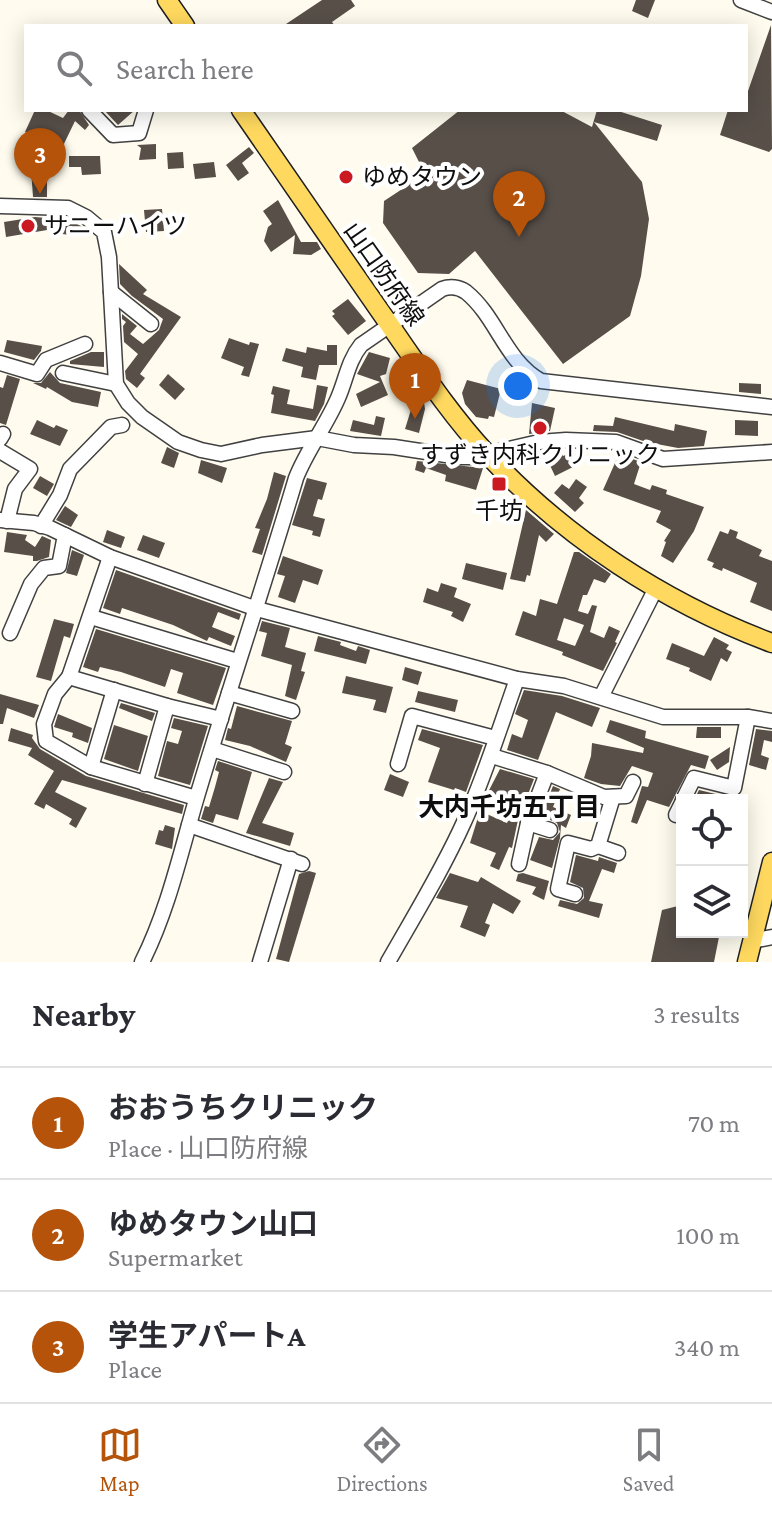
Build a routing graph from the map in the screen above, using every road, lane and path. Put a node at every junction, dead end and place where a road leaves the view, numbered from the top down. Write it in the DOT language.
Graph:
graph roads {
  1 [pos="167,0"];
  2 [pos="741,0"];
  3 [pos="772,12"];
  4 [pos="184,24"];
  5 [pos="91,112"];
  6 [pos="145,112"];
  7 [pos="242,112"];
  8 [pos="0,206"];
  9 [pos="111,292"];
  10 [pos="151,324"];
  11 [pos="390,325"];
  12 [pos="85,344"];
  13 [pos="0,363"];
  14 [pos="63,373"];
  15 [pos="116,384"];
  16 [pos="772,407"];
  17 [pos="122,425"];
  18 [pos="317,438"];
  19 [pos="0,451"];
  20 [pos="772,452"];
  21 [pos="488,455"];
  22 [pos="4,520"];
  23 [pos="41,526"];
  24 [pos="65,535"];
  25 [pos="110,557"];
  26 [pos="656,588"];
  27 [pos="257,609"];
  28 [pos="91,617"];
  29 [pos="10,633"];
  30 [pos="772,643"];
  31 [pos="237,661"];
  32 [pos="69,677"];
  33 [pos="517,679"];
  34 [pos="114,690"];
  35 [pos="229,693"];
  36 [pos="601,697"];
  37 [pos="167,706"];
  38 [pos="292,711"];
  39 [pos="748,717"];
  40 [pos="221,719"];
  41 [pos="772,721"];
  42 [pos="495,738"];
  43 [pos="212,749"];
  44 [pos="492,756"];
  45 [pos="398,764"];
  46 [pos="91,767"];
  47 [pos="284,772"];
  48 [pos="547,773"];
  49 [pos="633,782"];
  50 [pos="145,784"];
  51 [pos="686,794"];
  52 [pos="732,794"];
  53 [pos="613,797"];
  54 [pos="196,798"];
  55 [pos="528,823"];
  56 [pos="189,825"];
  57 [pos="550,830"];
  58 [pos="598,846"];
  59 [pos="618,853"];
  60 [pos="772,862"];
  61 [pos="519,864"];
  62 [pos="575,894"];
  63 [pos="772,937"];
  64 [pos="752,941"];
  65 [pos="142,962"];
  66 [pos="260,962"];
  67 [pos="388,962"];
  68 [pos="747,962"];
  1 -- 4 [label="main road"];
  2 -- 3 [label="street"];
  5 -- 6 [label="street"];
  7 -- 11 [label="main road, 山口防府線"];
  8 -- 9 [label="street"];
  9 -- 10 [label="street"];
  9 -- 15 [label="street"];
  11 -- 16 [label="street"];
  11 -- 18 [label="street"];
  11 -- 21 [label="main road, 山口防府線"];
  12 -- 13 [label="street"];
  14 -- 15 [label="street"];
  15 -- 18 [label="street"];
  17 -- 23 [label="street"];
  18 -- 21 [label="street"];
  18 -- 27 [label="street"];
  19 -- 22 [label="street"];
  20 -- 21 [label="street"];
  21 -- 26 [label="main road, 山口防府線"];
  22 -- 23 [label="street"];
  23 -- 24 [label="street"];
  24 -- 25 [label="street"];
  24 -- 29 [label="street"];
  25 -- 27 [label="street"];
  25 -- 28 [label="street"];
  26 -- 30 [label="main road, 山口防府線"];
  26 -- 36 [label="street"];
  27 -- 31 [label="street"];
  27 -- 33 [label="street"];
  28 -- 31 [label="street"];
  28 -- 32 [label="street"];
  31 -- 35 [label="street"];
  32 -- 34 [label="street"];
  32 -- 46 [label="street"];
  33 -- 36 [label="street"];
  33 -- 42 [label="street"];
  34 -- 37 [label="street"];
  34 -- 46 [label="street"];
  35 -- 38 [label="street"];
  35 -- 40 [label="street"];
  36 -- 39 [label="street"];
  37 -- 40 [label="street"];
  37 -- 50 [label="street"];
  39 -- 41 [label="street"];
  39 -- 52 [label="street"];
  40 -- 43 [label="street"];
  42 -- 44 [label="street"];
  42 -- 45 [label="street"];
  43 -- 47 [label="street"];
  43 -- 54 [label="street"];
  44 -- 48 [label="street"];
  44 -- 67 [label="street"];
  46 -- 50 [label="street"];
  48 -- 53 [label="street"];
  48 -- 55 [label="street"];
  49 -- 53 [label="street"];
  50 -- 54 [label="street"];
  51 -- 52 [label="street"];
  53 -- 58 [label="street"];
  54 -- 56 [label="street"];
  55 -- 57 [label="street"];
  55 -- 61 [label="street"];
  56 -- 65 [label="street"];
  56 -- 66 [label="street"];
  58 -- 59 [label="street"];
  58 -- 62 [label="street"];
  60 -- 64 [label="main road"];
  63 -- 64 [label="street"];
  64 -- 68 [label="main road"];
}
